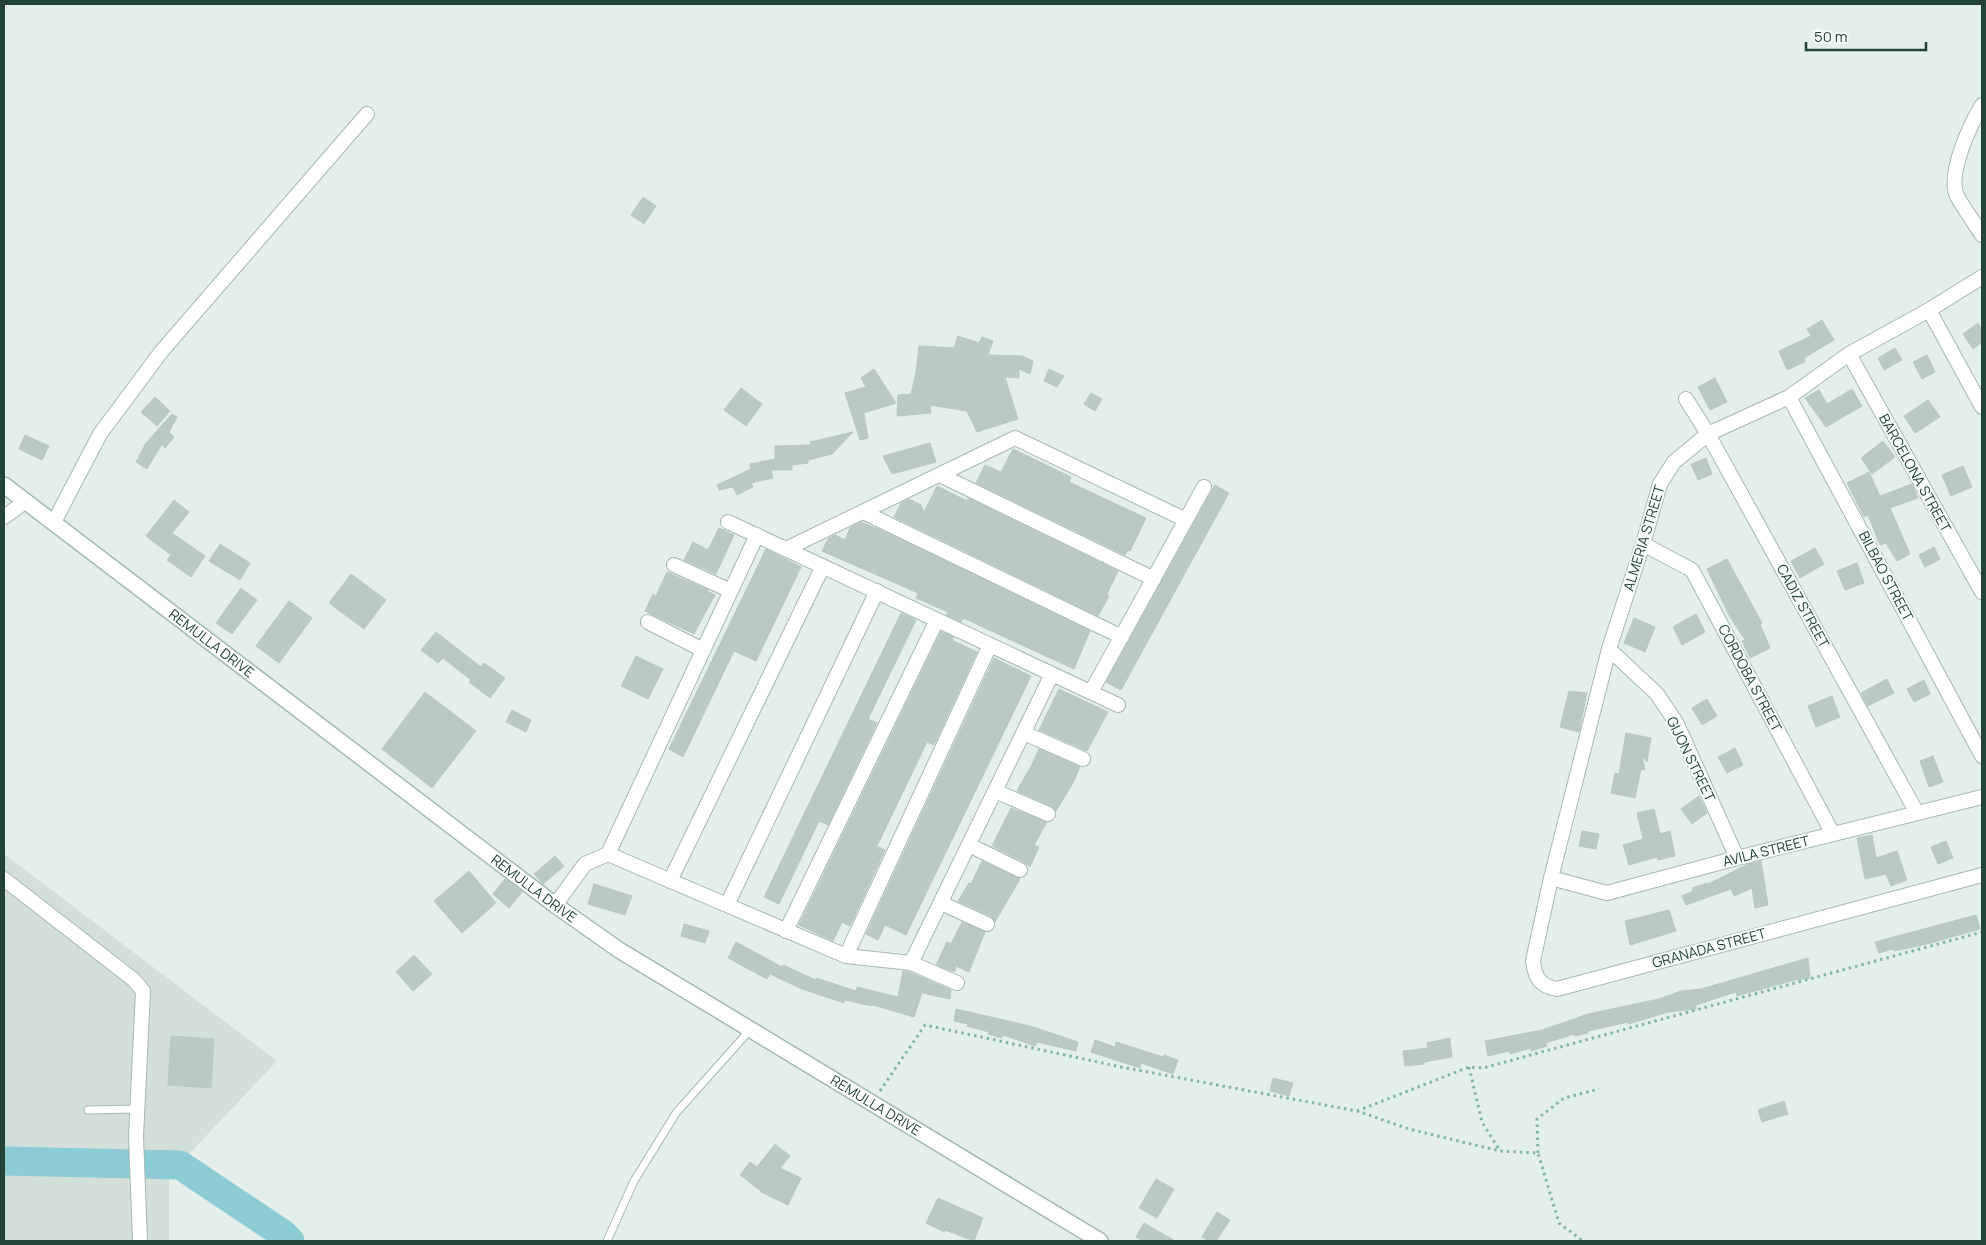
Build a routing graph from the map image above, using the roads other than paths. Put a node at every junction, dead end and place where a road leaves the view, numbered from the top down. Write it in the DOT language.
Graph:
graph roads {
  1 [pos="1982,105"];
  2 [pos="367,114"];
  3 [pos="1982,235"];
  4 [pos="1982,277"];
  5 [pos="1929,310"];
  6 [pos="1849,354"];
  7 [pos="1789,397"];
  8 [pos="1686,399"];
  9 [pos="1982,407"];
  10 [pos="1708,434"];
  11 [pos="940,475"];
  12 [pos="4,484"];
  13 [pos="1204,487"];
  14 [pos="26,501"];
  15 [pos="863,512"];
  16 [pos="4,517"];
  17 [pos="1186,520"];
  18 [pos="54,522"];
  19 [pos="728,522"];
  20 [pos="757,535"];
  21 [pos="1643,544"];
  22 [pos="786,549"];
  23 [pos="674,564"];
  24 [pos="823,566"];
  25 [pos="1154,579"];
  26 [pos="731,591"];
  27 [pos="876,592"];
  28 [pos="1982,592"];
  29 [pos="937,620"];
  30 [pos="648,622"];
  31 [pos="1122,637"];
  32 [pos="990,645"];
  33 [pos="1609,649"];
  34 [pos="703,650"];
  35 [pos="1052,674"];
  36 [pos="1091,692"];
  37 [pos="1118,705"];
  38 [pos="1024,733"];
  39 [pos="1982,756"];
  40 [pos="1083,759"];
  41 [pos="995,791"];
  42 [pos="1982,797"];
  43 [pos="1917,813"];
  44 [pos="1048,814"];
  45 [pos="1833,834"];
  46 [pos="969,845"];
  47 [pos="608,854"];
  48 [pos="1738,858"];
  49 [pos="1020,870"];
  50 [pos="1982,875"];
  51 [pos="1550,878"];
  52 [pos="4,879"];
  53 [pos="670,881"];
  54 [pos="941,903"];
  55 [pos="555,905"];
  56 [pos="727,906"];
  57 [pos="988,924"];
  58 [pos="786,931"];
  59 [pos="846,956"];
  60 [pos="911,963"];
  61 [pos="957,982"];
  62 [pos="750,1030"];
  63 [pos="137,1109"];
  64 [pos="88,1110"];
  65 [pos="140,1241"];
  66 [pos="607,1241"];
  67 [pos="1100,1241"];
  1 -- 3 [label="street"];
  2 -- 18 [label="street"];
  4 -- 5 [label="street, ALMERIA STREET"];
  5 -- 6 [label="street, ALMERIA STREET"];
  5 -- 9 [label="street"];
  6 -- 7 [label="street, ALMERIA STREET"];
  6 -- 28 [label="street, BARCELONA STREET"];
  7 -- 10 [label="street, ALMERIA STREET"];
  7 -- 39 [label="street, BILBAO STREET"];
  8 -- 10 [label="street, CADIZ STREET"];
  10 -- 21 [label="street, ALMERIA STREET"];
  10 -- 43 [label="street, CADIZ STREET"];
  11 -- 15 [label="street"];
  11 -- 17 [label="street"];
  11 -- 25 [label="street"];
  12 -- 14 [label="main road, REMULLA DRIVE"];
  13 -- 17 [label="street"];
  14 -- 16 [label="street"];
  14 -- 18 [label="main road, REMULLA DRIVE"];
  15 -- 22 [label="street"];
  15 -- 31 [label="street"];
  17 -- 25 [label="street"];
  18 -- 55 [label="main road, REMULLA DRIVE"];
  19 -- 20 [label="street"];
  20 -- 22 [label="street"];
  20 -- 26 [label="street"];
  21 -- 33 [label="street, ALMERIA STREET"];
  21 -- 45 [label="street, CORDOBA STREET"];
  22 -- 24 [label="street"];
  23 -- 26 [label="street"];
  24 -- 27 [label="street"];
  24 -- 53 [label="street"];
  25 -- 31 [label="street"];
  26 -- 34 [label="street"];
  27 -- 29 [label="street"];
  27 -- 56 [label="street"];
  29 -- 32 [label="street"];
  29 -- 58 [label="street"];
  30 -- 34 [label="street"];
  31 -- 36 [label="street"];
  32 -- 35 [label="street"];
  32 -- 59 [label="street"];
  33 -- 48 [label="street, GIJON STREET"];
  33 -- 51 [label="street, ALMERIA STREET"];
  34 -- 47 [label="street"];
  35 -- 36 [label="street"];
  35 -- 38 [label="street"];
  36 -- 37 [label="street"];
  38 -- 40 [label="street"];
  38 -- 41 [label="street"];
  41 -- 44 [label="street"];
  41 -- 46 [label="street"];
  42 -- 43 [label="street, AVILA STREET"];
  43 -- 45 [label="street, AVILA STREET"];
  45 -- 48 [label="street, AVILA STREET"];
  46 -- 49 [label="street"];
  46 -- 54 [label="street"];
  47 -- 53 [label="street"];
  47 -- 55 [label="street"];
  48 -- 51 [label="street, AVILA STREET"];
  50 -- 51 [label="street, GRANADA STREET"];
  52 -- 63 [label="street"];
  53 -- 56 [label="street"];
  54 -- 57 [label="street"];
  54 -- 60 [label="street"];
  55 -- 62 [label="main road, REMULLA DRIVE"];
  56 -- 58 [label="street"];
  58 -- 59 [label="street"];
  59 -- 60 [label="street"];
  60 -- 61 [label="street"];
  62 -- 66 [label="lane"];
  62 -- 67 [label="main road, REMULLA DRIVE"];
  63 -- 64 [label="lane"];
  63 -- 65 [label="street"];
}
